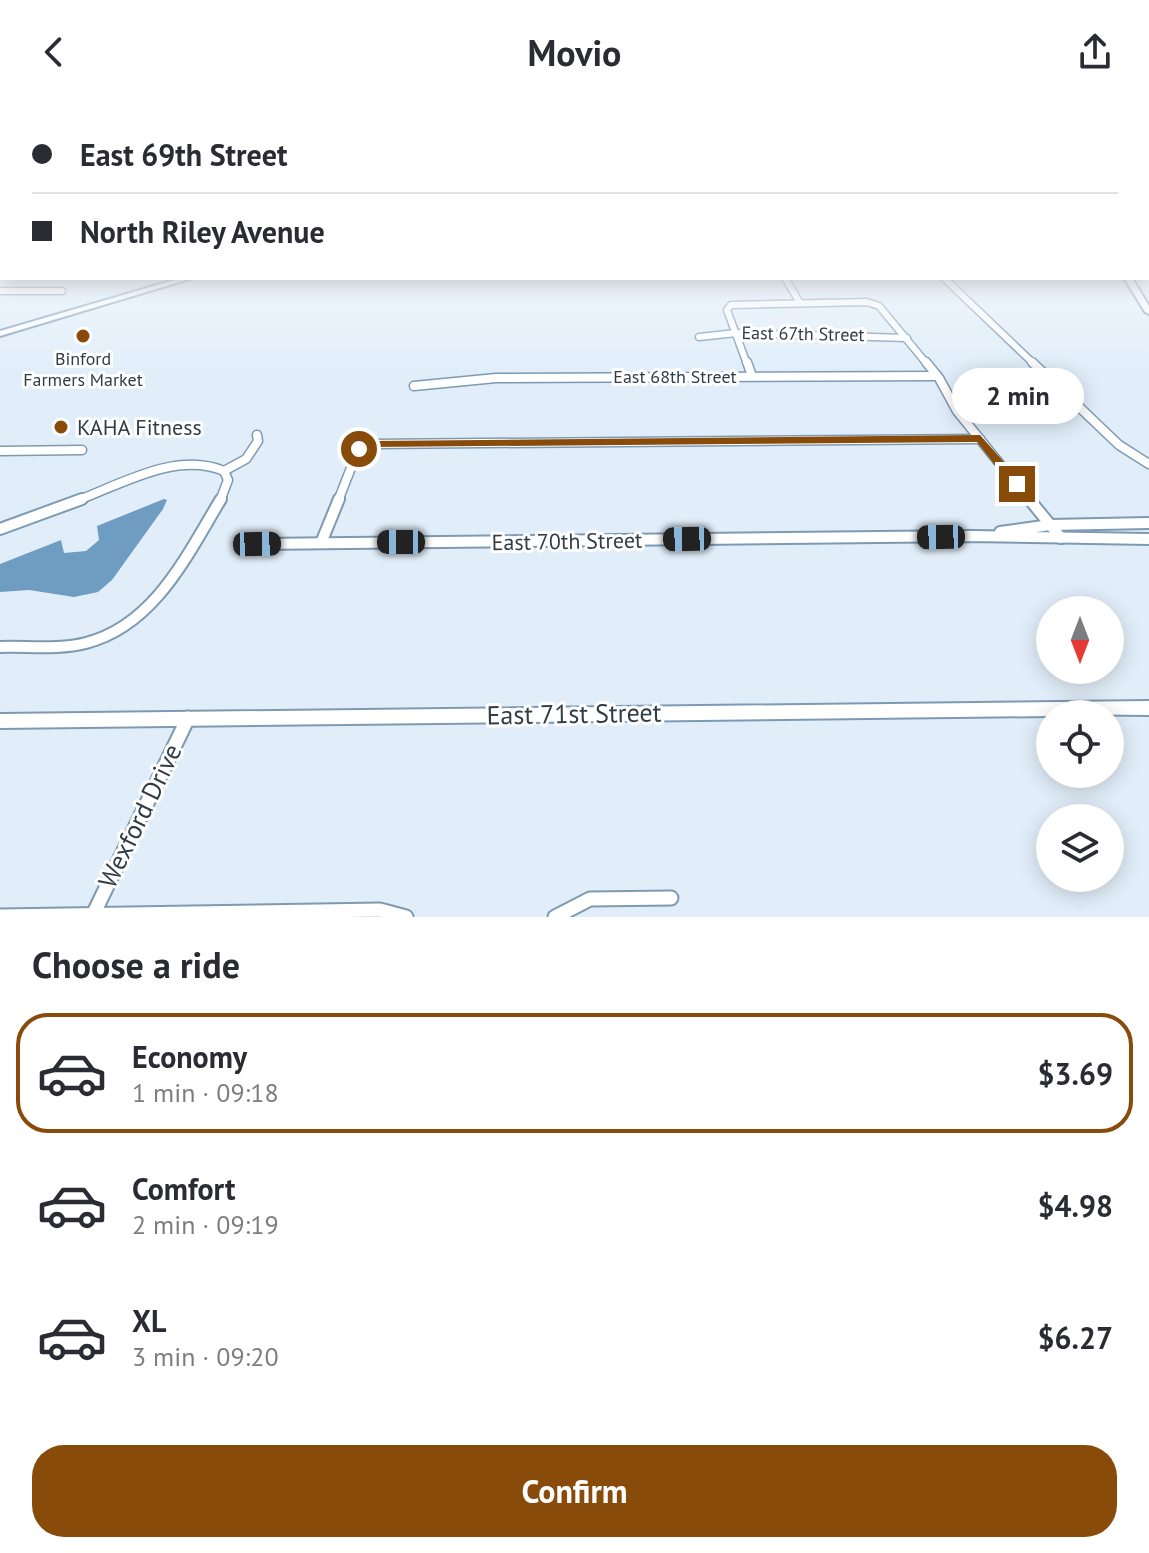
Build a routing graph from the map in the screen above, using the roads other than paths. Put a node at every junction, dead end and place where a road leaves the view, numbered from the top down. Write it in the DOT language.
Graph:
graph roads {
  1 [pos="104,297"];
  2 [pos="125,297"];
  3 [pos="796,297"];
  4 [pos="964,297"];
  5 [pos="800,303"];
  6 [pos="0,328"];
  7 [pos="736,333"];
  8 [pos="0,334"];
  9 [pos="699,337"];
  10 [pos="907,338"];
  11 [pos="752,376"];
  12 [pos="937,376"];
  13 [pos="414,386"];
  14 [pos="257,435"];
  15 [pos="980,439"];
  16 [pos="82,450"];
  17 [pos="0,451"];
  18 [pos="1149,464"];
  19 [pos="224,471"];
  20 [pos="1149,523"];
  21 [pos="1050,525"];
  22 [pos="0,529"];
  23 [pos="973,536"];
  24 [pos="1061,538"];
  25 [pos="1149,539"];
  26 [pos="321,543"];
  27 [pos="257,544"];
  28 [pos="0,647"];
  29 [pos="1149,708"];
  30 [pos="188,718"];
  31 [pos="0,721"];
  32 [pos="671,898"];
  33 [pos="93,915"];
  34 [pos="230,915"];
  35 [pos="0,916"];
  36 [pos="406,917"];
  37 [pos="555,917"];
  1 -- 6 [label="main road"];
  2 -- 8 [label="main road"];
  3 -- 5 [label="street"];
  4 -- 18 [label="street"];
  5 -- 7 [label="street"];
  5 -- 10 [label="street"];
  7 -- 9 [label="street, East 67th Street"];
  7 -- 10 [label="street, East 67th Street"];
  7 -- 11 [label="street"];
  10 -- 12 [label="street"];
  11 -- 12 [label="street, East 68th Street"];
  11 -- 13 [label="street, East 68th Street"];
  12 -- 15 [label="street"];
  14 -- 19 [label="street"];
  15 -- 21 [label="street"];
  15 -- 26 [label="street"];
  16 -- 17 [label="street"];
  19 -- 22 [label="street"];
  19 -- 28 [label="street"];
  20 -- 21 [label="street, East 70th Street"];
  21 -- 23 [label="street, East 70th Street"];
  21 -- 24 [label="street"];
  23 -- 24 [label="street, East 70th Street"];
  23 -- 26 [label="street, East 70th Street"];
  24 -- 25 [label="street, East 70th Street"];
  26 -- 27 [label="street, East 70th Street"];
  29 -- 30 [label="main road, East 71st Street"];
  30 -- 31 [label="main road, East 71st Street"];
  30 -- 33 [label="street, Wexford Drive"];
  32 -- 37 [label="street"];
  33 -- 34 [label="street"];
  33 -- 35 [label="street"];
  34 -- 36 [label="street"];
}
